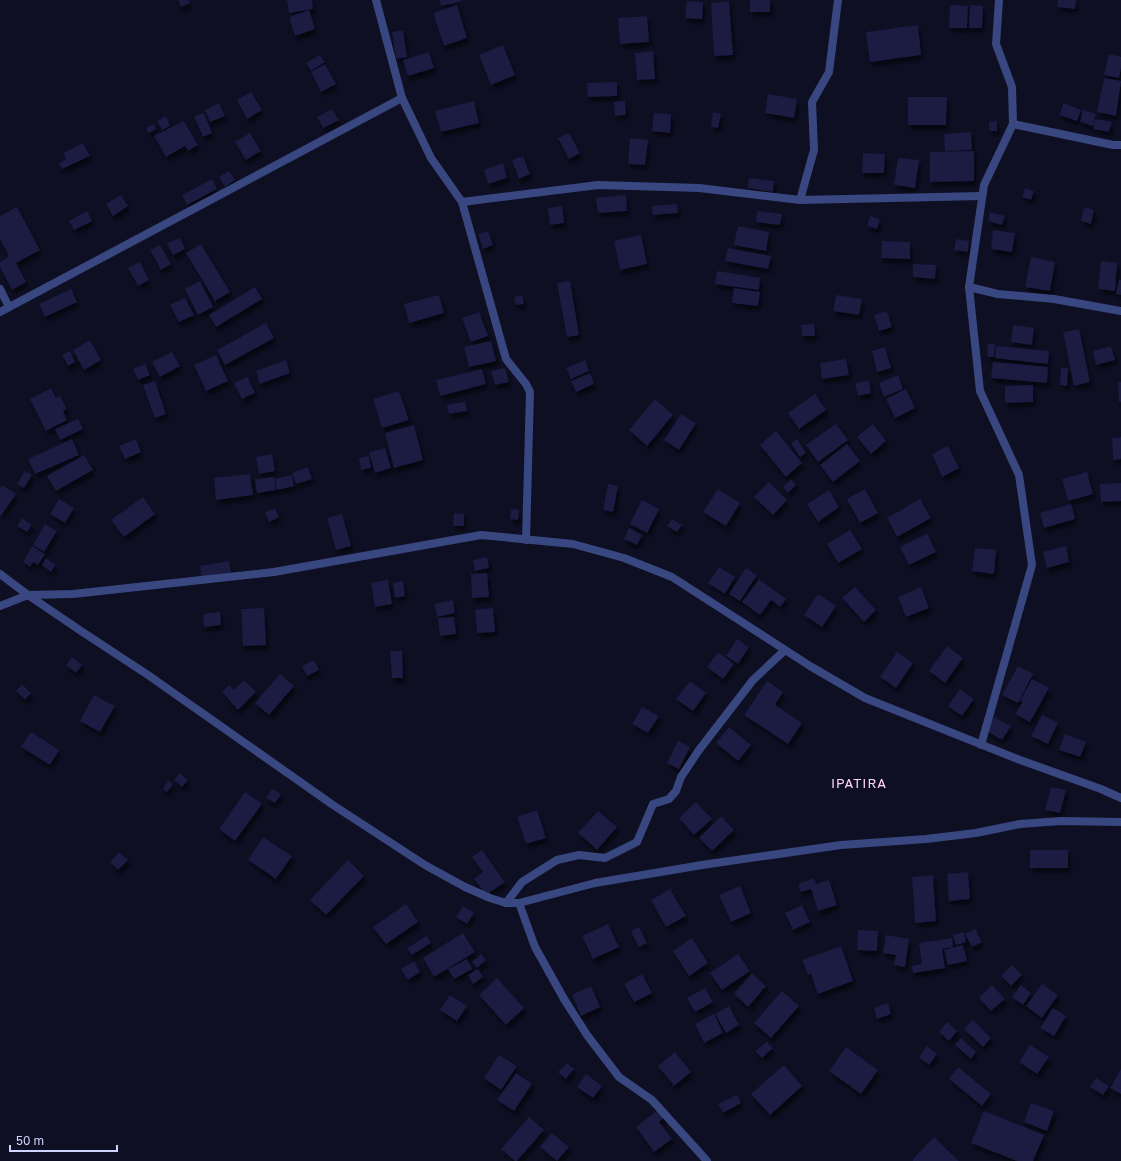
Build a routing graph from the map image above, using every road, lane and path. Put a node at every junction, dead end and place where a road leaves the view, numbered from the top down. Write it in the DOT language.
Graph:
graph roads {
  1 [pos="376,0"];
  2 [pos="838,0"];
  3 [pos="999,0"];
  4 [pos="402,98"];
  5 [pos="1013,124"];
  6 [pos="1121,145"];
  7 [pos="982,196"];
  8 [pos="800,200"];
  9 [pos="462,202"];
  10 [pos="969,287"];
  11 [pos="0,289"];
  12 [pos="9,307"];
  13 [pos="1121,311"];
  14 [pos="0,312"];
  15 [pos="526,540"];
  16 [pos="0,574"];
  17 [pos="28,595"];
  18 [pos="0,606"];
  19 [pos="785,650"];
  20 [pos="981,745"];
  21 [pos="1121,798"];
  22 [pos="1121,822"];
  23 [pos="506,903"];
  24 [pos="519,903"];
  25 [pos="707,1161"];
  1 -- 4 [label="street"];
  2 -- 8 [label="street"];
  3 -- 5 [label="street"];
  4 -- 9 [label="street"];
  4 -- 12 [label="street"];
  5 -- 6 [label="street"];
  5 -- 7 [label="street"];
  7 -- 8 [label="street"];
  7 -- 10 [label="street"];
  8 -- 9 [label="street"];
  9 -- 15 [label="street"];
  10 -- 13 [label="street"];
  10 -- 20 [label="street"];
  11 -- 12 [label="street"];
  12 -- 14 [label="street"];
  15 -- 17 [label="street"];
  15 -- 19 [label="street"];
  16 -- 17 [label="street"];
  17 -- 18 [label="street"];
  17 -- 23 [label="street"];
  19 -- 20 [label="street"];
  19 -- 23 [label="street"];
  20 -- 21 [label="street"];
  22 -- 24 [label="street"];
  23 -- 24 [label="street"];
  24 -- 25 [label="street"];
}
